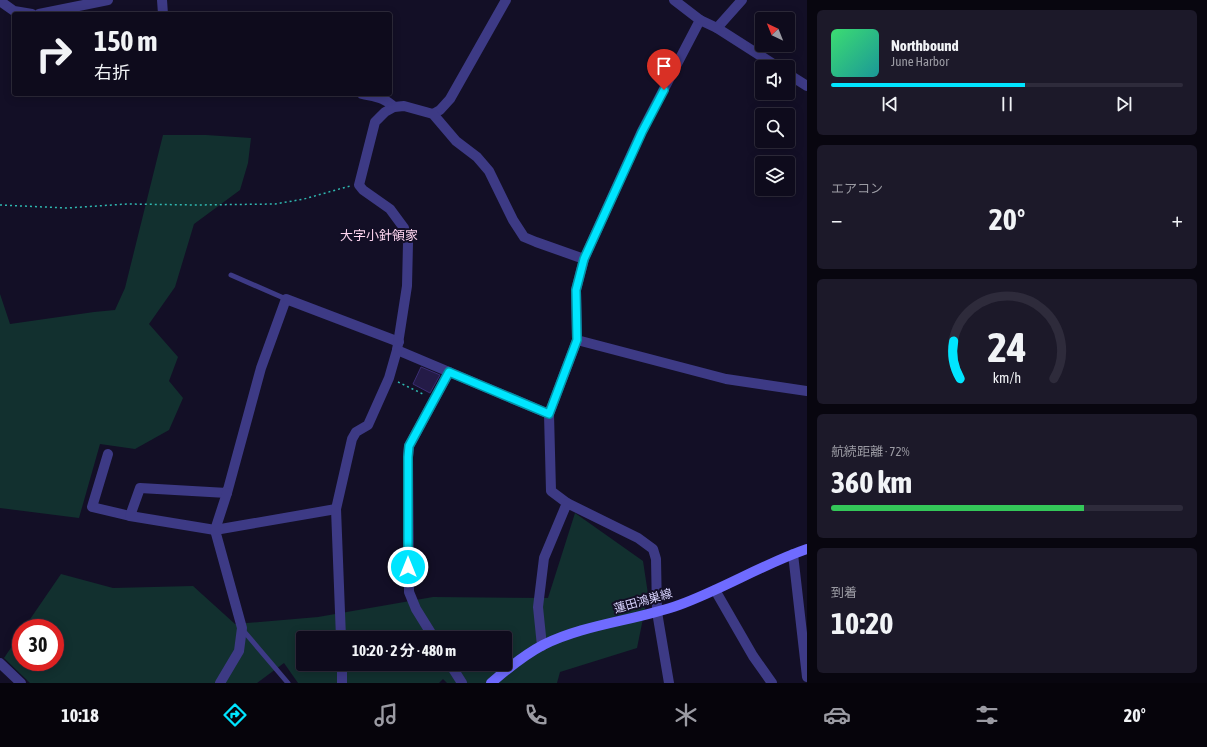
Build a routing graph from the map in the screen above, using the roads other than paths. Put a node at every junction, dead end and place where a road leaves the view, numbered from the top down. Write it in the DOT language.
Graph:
graph roads {
  1 [pos="108,0"];
  2 [pos="162,0"];
  3 [pos="506,0"];
  4 [pos="674,0"];
  5 [pos="742,0"];
  6 [pos="0,1"];
  7 [pos="20,12"];
  8 [pos="49,12"];
  9 [pos="163,12"];
  10 [pos="700,20"];
  11 [pos="717,28"];
  12 [pos="767,60"];
  13 [pos="795,78"];
  14 [pos="807,86"];
  15 [pos="371,96"];
  16 [pos="394,107"];
  17 [pos="433,114"];
  18 [pos="584,259"];
  19 [pos="231,275"];
  20 [pos="286,299"];
  21 [pos="577,340"];
  22 [pos="398,346"];
  23 [pos="449,372"];
  24 [pos="807,391"];
  25 [pos="549,414"];
  26 [pos="108,454"];
  27 [pos="227,493"];
  28 [pos="567,503"];
  29 [pos="336,509"];
  30 [pos="130,516"];
  31 [pos="215,530"];
  32 [pos="807,549"];
  33 [pos="793,554"];
  34 [pos="715,590"];
  35 [pos="657,612"];
  36 [pos="242,628"];
  37 [pos="341,631"];
  38 [pos="430,631"];
  39 [pos="542,646"];
  40 [pos="0,663"];
  41 [pos="342,671"];
  42 [pos="454,671"];
  43 [pos="807,677"];
  44 [pos="21,683"];
  45 [pos="220,683"];
  46 [pos="288,683"];
  47 [pos="342,683"];
  48 [pos="462,683"];
  49 [pos="491,683"];
  50 [pos="668,683"];
  51 [pos="772,683"];
  1 -- 8 [label="street"];
  2 -- 9 [label="street"];
  3 -- 17 [label="street"];
  4 -- 10 [label="street"];
  5 -- 11 [label="street"];
  6 -- 7 [label="street"];
  10 -- 11 [label="street"];
  10 -- 18 [label="street"];
  11 -- 12 [label="street"];
  13 -- 14 [label="street"];
  15 -- 16 [label="street"];
  16 -- 17 [label="street"];
  16 -- 22 [label="street"];
  17 -- 18 [label="street"];
  18 -- 21 [label="street"];
  19 -- 20 [label="lane"];
  20 -- 22 [label="street"];
  20 -- 27 [label="street"];
  21 -- 24 [label="street"];
  21 -- 25 [label="street"];
  22 -- 23 [label="street"];
  22 -- 29 [label="street"];
  23 -- 25 [label="street"];
  23 -- 38 [label="street"];
  25 -- 28 [label="street"];
  26 -- 30 [label="street"];
  27 -- 30 [label="street"];
  27 -- 31 [label="street"];
  28 -- 35 [label="street"];
  28 -- 39 [label="street"];
  29 -- 31 [label="street"];
  29 -- 37 [label="street"];
  30 -- 31 [label="street"];
  31 -- 36 [label="street"];
  32 -- 33 [label="main road, 蓮田鴻巣線"];
  33 -- 34 [label="main road, 蓮田鴻巣線"];
  33 -- 43 [label="street"];
  34 -- 35 [label="main road, 蓮田鴻巣線"];
  34 -- 51 [label="street"];
  35 -- 39 [label="main road, 蓮田鴻巣線"];
  35 -- 50 [label="street"];
  36 -- 45 [label="street"];
  36 -- 46 [label="lane"];
  39 -- 49 [label="main road, 蓮田鴻巣線"];
  40 -- 44 [label="street"];
  41 -- 47 [label="street"];
  42 -- 48 [label="street"];
}
